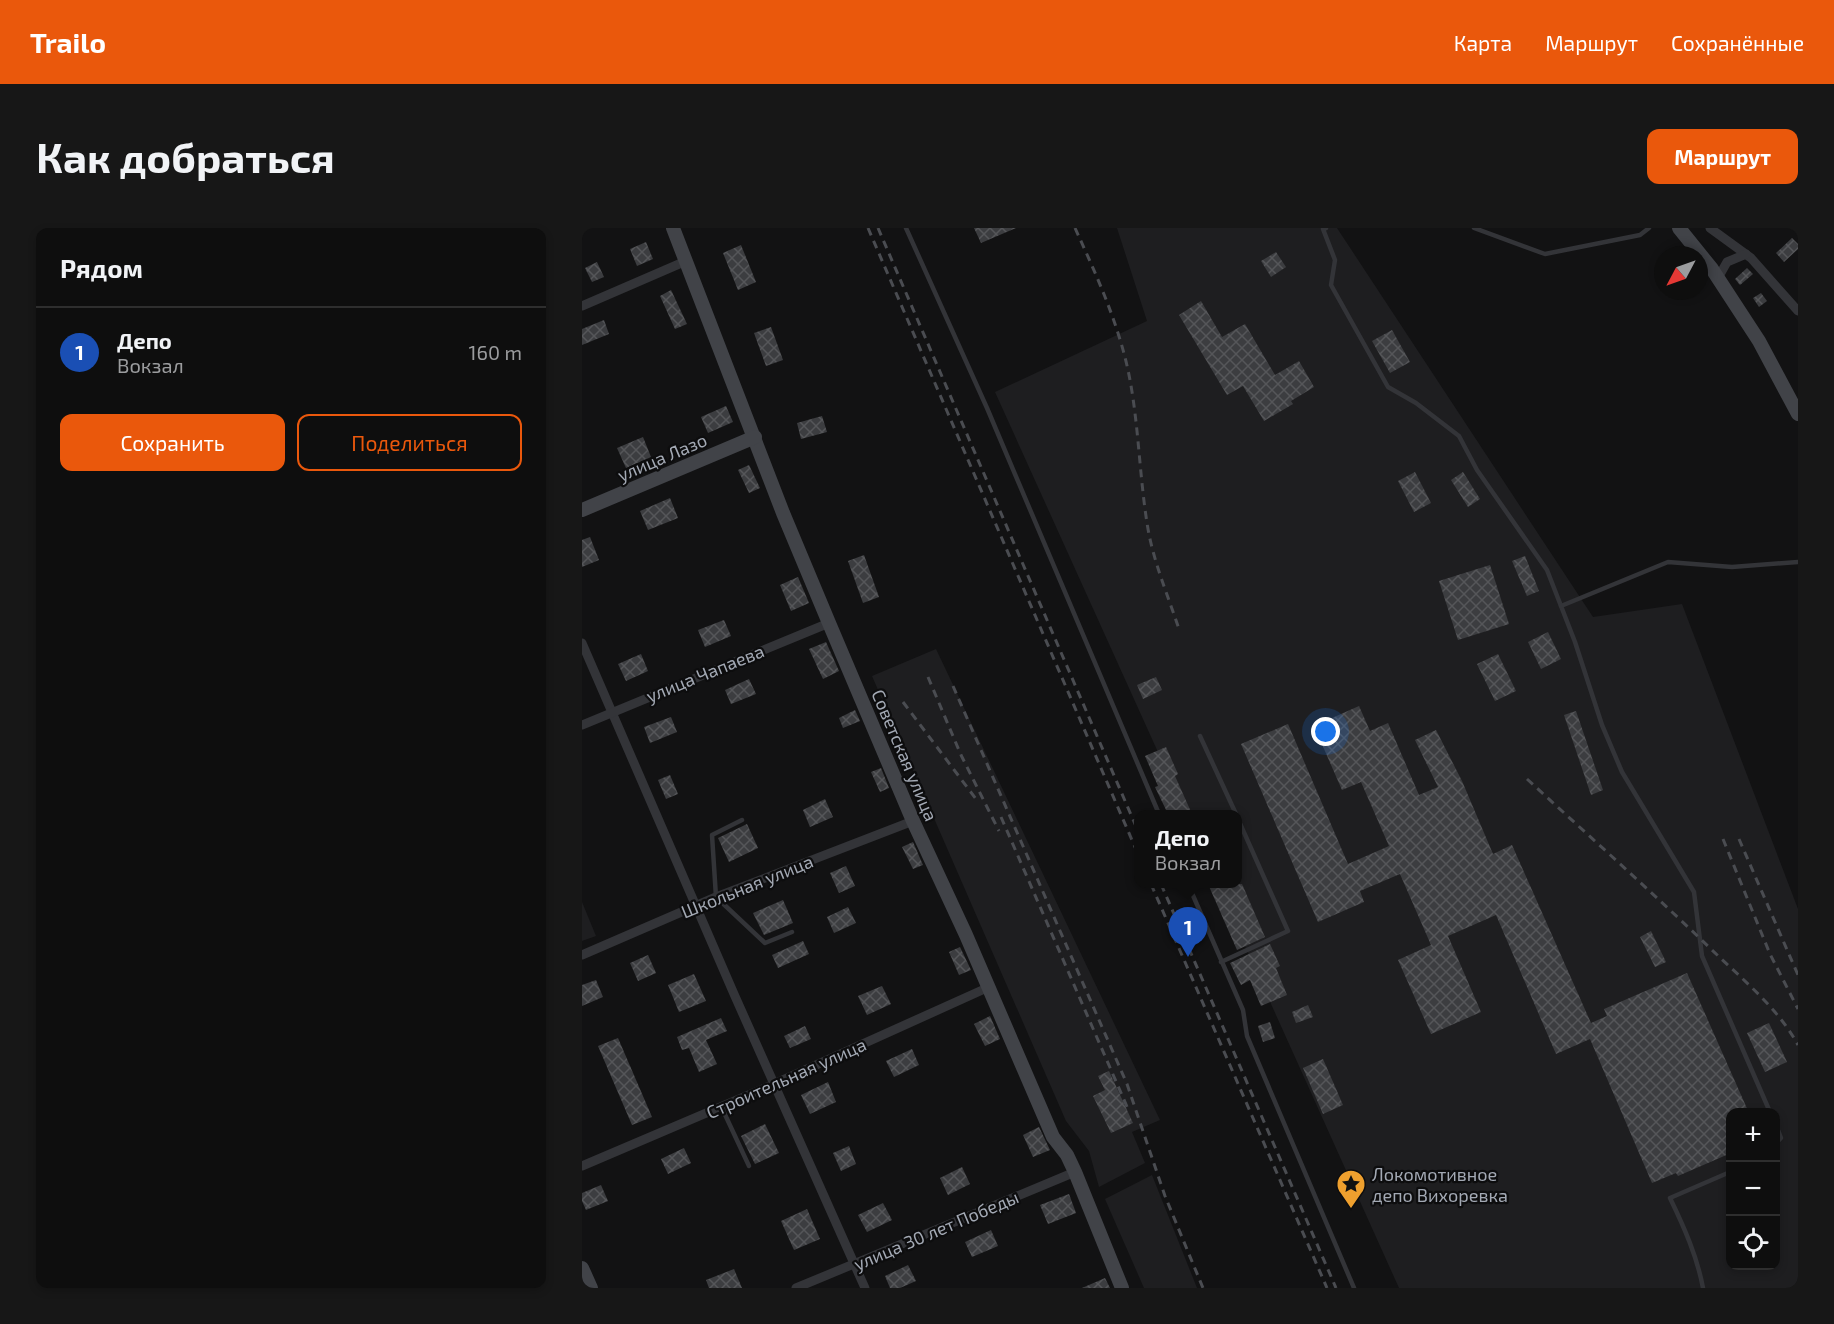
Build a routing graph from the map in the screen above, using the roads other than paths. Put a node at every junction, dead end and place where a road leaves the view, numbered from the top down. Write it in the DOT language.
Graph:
graph roads {
  1 [pos="673,228"];
  2 [pos="906,228"];
  3 [pos="1326,228"];
  4 [pos="1474,228"];
  5 [pos="1649,228"];
  6 [pos="1679,228"];
  7 [pos="1710,228"];
  8 [pos="1746,254"];
  9 [pos="686,261"];
  10 [pos="1718,278"];
  11 [pos="582,306"];
  12 [pos="1798,311"];
  13 [pos="1798,414"];
  14 [pos="755,437"];
  15 [pos="582,510"];
  16 [pos="1798,562"];
  17 [pos="1561,606"];
  18 [pos="829,623"];
  19 [pos="582,643"];
  20 [pos="612,712"];
  21 [pos="582,725"];
  22 [pos="1200,736"];
  23 [pos="1157,810"];
  24 [pos="1234,810"];
  25 [pos="742,820"];
  26 [pos="913,821"];
  27 [pos="1242,828"];
  28 [pos="1190,888"];
  29 [pos="716,897"];
  30 [pos="696,905"];
  31 [pos="792,932"];
  32 [pos="582,955"];
  33 [pos="1221,962"];
  34 [pos="988,987"];
  35 [pos="774,1084"];
  36 [pos="721,1106"];
  37 [pos="1768,1108"];
  38 [pos="582,1166"];
  39 [pos="749,1166"];
  40 [pos="1075,1172"];
  41 [pos="1726,1174"];
  42 [pos="854,1263"];
  43 [pos="582,1268"];
  44 [pos="591,1288"];
  45 [pos="796,1288"];
  46 [pos="865,1288"];
  47 [pos="1122,1288"];
  48 [pos="1354,1288"];
  49 [pos="1703,1288"];
  1 -- 9 [label="street, Советская улица"];
  2 -- 23 [label="lane"];
  3 -- 17 [label="lane"];
  4 -- 5 [label="lane"];
  6 -- 10 [label="street"];
  7 -- 8 [label="street"];
  8 -- 10 [label="street"];
  8 -- 12 [label="street"];
  9 -- 11 [label="street"];
  9 -- 14 [label="street, Советская улица"];
  10 -- 13 [label="street"];
  14 -- 15 [label="street, улица Лазо"];
  14 -- 18 [label="street, Советская улица"];
  16 -- 17 [label="lane"];
  17 -- 37 [label="lane"];
  18 -- 20 [label="street, улица Чапаева"];
  18 -- 26 [label="street, Советская улица"];
  19 -- 20 [label="street"];
  20 -- 21 [label="street, улица Чапаева"];
  20 -- 30 [label="street"];
  22 -- 24 [label="lane"];
  25 -- 29 [label="lane"];
  26 -- 29 [label="street, Школьная улица"];
  26 -- 34 [label="street, Советская улица"];
  27 -- 33 [label="lane"];
  28 -- 33 [label="lane"];
  29 -- 30 [label="street, Школьная улица"];
  29 -- 31 [label="lane"];
  30 -- 32 [label="street, Школьная улица"];
  30 -- 35 [label="street"];
  33 -- 48 [label="lane"];
  34 -- 35 [label="street, Строительная улица"];
  34 -- 40 [label="street, Советская улица"];
  35 -- 36 [label="street, Строительная улица"];
  35 -- 42 [label="street"];
  36 -- 38 [label="street, Строительная улица"];
  36 -- 39 [label="lane"];
  40 -- 42 [label="street, улица 30 лет Победы"];
  40 -- 47 [label="street, Советская улица"];
  41 -- 49 [label="lane"];
  42 -- 45 [label="street, улица 30 лет Победы"];
  42 -- 46 [label="street"];
  43 -- 44 [label="street"];
}
